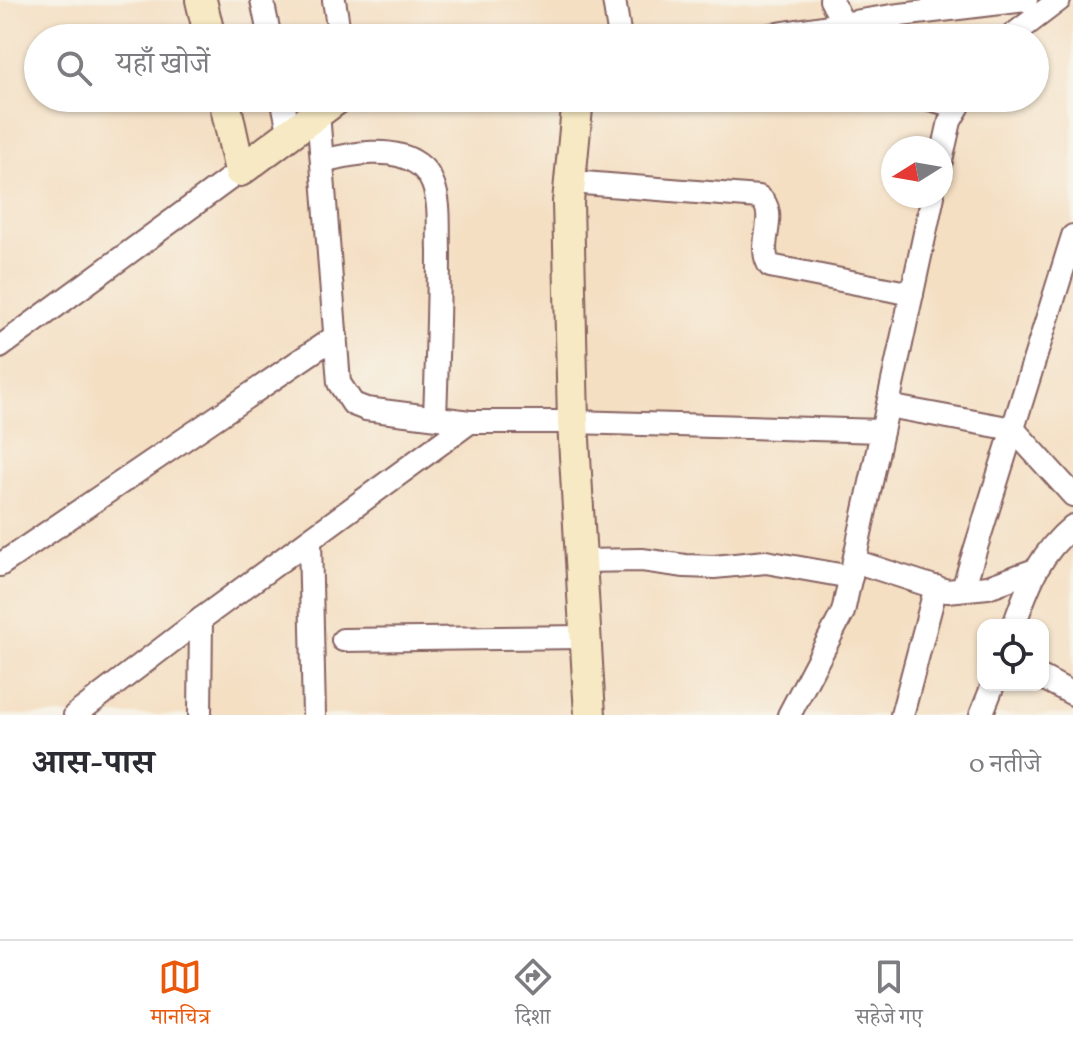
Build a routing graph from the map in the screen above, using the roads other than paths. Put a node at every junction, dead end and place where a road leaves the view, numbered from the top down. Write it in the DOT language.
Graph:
graph roads {
  1 [pos="201,0"];
  2 [pos="262,0"];
  3 [pos="334,0"];
  4 [pos="614,0"];
  5 [pos="831,0"];
  6 [pos="1026,0"];
  7 [pos="1059,0"];
  8 [pos="1067,0"];
  9 [pos="1073,1"];
  10 [pos="891,8"];
  11 [pos="207,24"];
  12 [pos="267,24"];
  13 [pos="338,24"];
  14 [pos="618,24"];
  15 [pos="840,24"];
  16 [pos="855,24"];
  17 [pos="1027,24"];
  18 [pos="227,112"];
  19 [pos="285,112"];
  20 [pos="319,112"];
  21 [pos="327,112"];
  22 [pos="577,112"];
  23 [pos="955,112"];
  24 [pos="290,135"];
  25 [pos="947,136"];
  26 [pos="322,161"];
  27 [pos="240,171"];
  28 [pos="571,182"];
  29 [pos="930,208"];
  30 [pos="1073,236"];
  31 [pos="912,294"];
  32 [pos="336,336"];
  33 [pos="0,347"];
  34 [pos="888,406"];
  35 [pos="435,417"];
  36 [pos="470,422"];
  37 [pos="573,422"];
  38 [pos="1013,429"];
  39 [pos="882,431"];
  40 [pos="1073,495"];
  41 [pos="1073,526"];
  42 [pos="310,540"];
  43 [pos="581,561"];
  44 [pos="0,565"];
  45 [pos="852,569"];
  46 [pos="1035,570"];
  47 [pos="936,587"];
  48 [pos="963,589"];
  49 [pos="201,619"];
  50 [pos="1016,619"];
  51 [pos="584,637"];
  52 [pos="343,640"];
  53 [pos="1049,681"];
  54 [pos="991,691"];
  55 [pos="1073,694"];
  56 [pos="75,715"];
  57 [pos="200,715"];
  58 [pos="314,715"];
  59 [pos="590,715"];
  60 [pos="789,715"];
  61 [pos="902,715"];
  62 [pos="981,715"];
  1 -- 11 [label="main road"];
  2 -- 12 [label="street"];
  3 -- 13 [label="street"];
  4 -- 14 [label="street"];
  5 -- 15 [label="street"];
  6 -- 10 [label="street"];
  7 -- 17 [label="street"];
  8 -- 9 [label="street"];
  10 -- 16 [label="street"];
  18 -- 27 [label="main road"];
  19 -- 24 [label="street"];
  20 -- 24 [label="main road"];
  21 -- 26 [label="street"];
  22 -- 28 [label="main road"];
  23 -- 25 [label="street"];
  24 -- 27 [label="main road"];
  26 -- 32 [label="street"];
  26 -- 35 [label="street"];
  27 -- 33 [label="street"];
  28 -- 31 [label="street"];
  28 -- 37 [label="main road"];
  29 -- 31 [label="street"];
  30 -- 38 [label="street"];
  31 -- 34 [label="street"];
  32 -- 35 [label="street"];
  32 -- 44 [label="street"];
  34 -- 38 [label="street"];
  34 -- 39 [label="street"];
  35 -- 36 [label="street"];
  36 -- 37 [label="street"];
  36 -- 42 [label="street"];
  37 -- 39 [label="street"];
  37 -- 43 [label="main road"];
  38 -- 40 [label="street"];
  38 -- 48 [label="street"];
  39 -- 45 [label="street"];
  41 -- 46 [label="street"];
  42 -- 49 [label="street"];
  42 -- 58 [label="street"];
  43 -- 45 [label="street"];
  43 -- 51 [label="main road"];
  45 -- 47 [label="street"];
  45 -- 60 [label="street"];
  46 -- 48 [label="street"];
  46 -- 50 [label="street"];
  47 -- 48 [label="street"];
  47 -- 61 [label="street"];
  49 -- 56 [label="street"];
  49 -- 57 [label="street"];
  51 -- 52 [label="street"];
  51 -- 59 [label="main road"];
  53 -- 55 [label="street"];
  54 -- 62 [label="street"];
}
